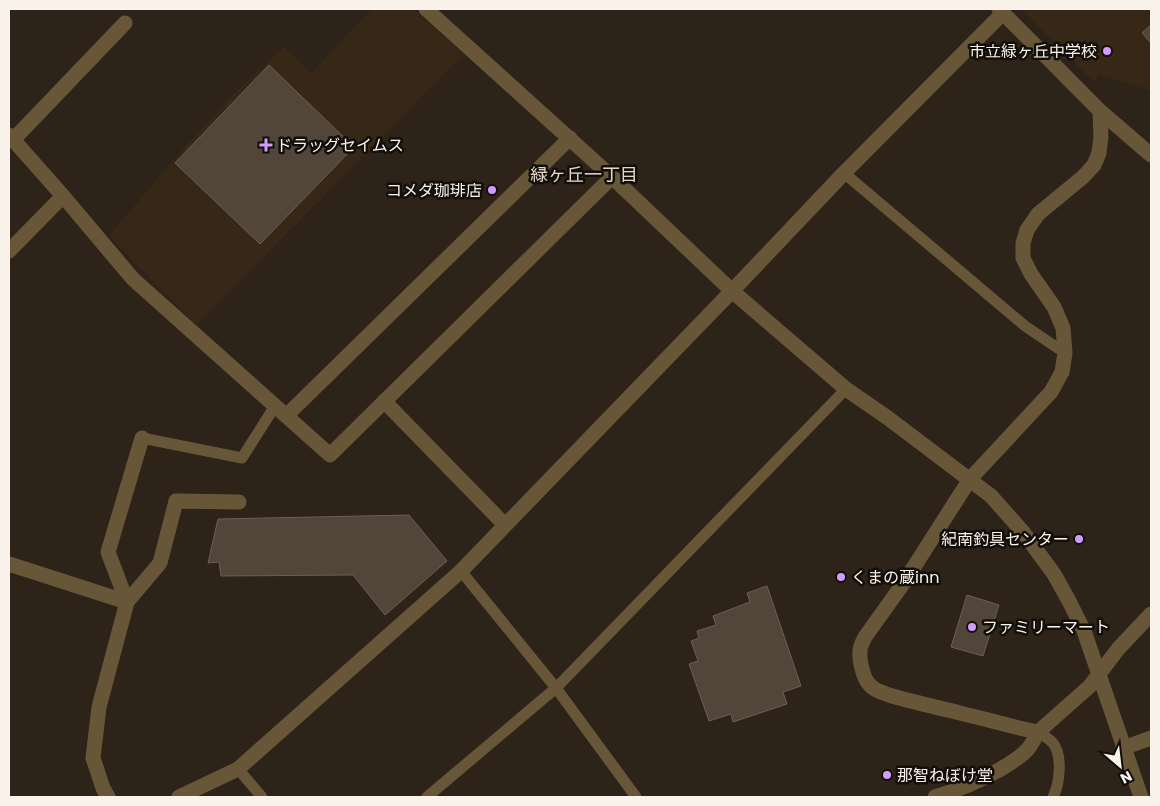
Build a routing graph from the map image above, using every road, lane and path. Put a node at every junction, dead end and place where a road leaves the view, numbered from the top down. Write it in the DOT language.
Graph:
graph roads {
  1 [pos="426,9"];
  2 [pos="1001,11"];
  3 [pos="125,23"];
  4 [pos="1100,111"];
  5 [pos="11,137"];
  6 [pos="570,138"];
  7 [pos="1151,155"];
  8 [pos="844,173"];
  9 [pos="612,177"];
  10 [pos="63,196"];
  11 [pos="9,251"];
  12 [pos="732,291"];
  13 [pos="1065,353"];
  14 [pos="846,389"];
  15 [pos="384,401"];
  16 [pos="281,411"];
  17 [pos="142,438"];
  18 [pos="970,479"];
  19 [pos="239,502"];
  20 [pos="505,525"];
  21 [pos="9,564"];
  22 [pos="461,571"];
  23 [pos="127,602"];
  24 [pos="1151,614"];
  25 [pos="1098,674"];
  26 [pos="556,688"];
  27 [pos="1038,732"];
  28 [pos="1151,738"];
  29 [pos="1123,748"];
  30 [pos="238,769"];
  31 [pos="108,797"];
  32 [pos="179,797"];
  33 [pos="262,797"];
  34 [pos="427,797"];
  35 [pos="636,797"];
  36 [pos="935,797"];
  37 [pos="1053,797"];
  38 [pos="1141,797"];
  1 -- 6 [label="street"];
  2 -- 4 [label="street"];
  2 -- 8 [label="street"];
  3 -- 5 [label="street"];
  4 -- 7 [label="street"];
  4 -- 13 [label="street"];
  5 -- 10 [label="street"];
  6 -- 9 [label="street"];
  6 -- 16 [label="street"];
  8 -- 12 [label="street"];
  8 -- 13 [label="lane"];
  9 -- 12 [label="street"];
  9 -- 15 [label="street"];
  10 -- 11 [label="street"];
  10 -- 16 [label="street"];
  12 -- 14 [label="street"];
  12 -- 20 [label="street"];
  13 -- 18 [label="street"];
  14 -- 18 [label="street"];
  14 -- 26 [label="lane"];
  15 -- 16 [label="street"];
  15 -- 20 [label="street"];
  16 -- 17 [label="lane"];
  17 -- 23 [label="street"];
  18 -- 25 [label="street"];
  18 -- 27 [label="street"];
  19 -- 23 [label="street"];
  20 -- 22 [label="street"];
  21 -- 23 [label="street"];
  22 -- 26 [label="lane"];
  22 -- 30 [label="street"];
  23 -- 31 [label="street"];
  24 -- 25 [label="street"];
  25 -- 27 [label="street"];
  25 -- 29 [label="street"];
  26 -- 34 [label="lane"];
  26 -- 35 [label="lane"];
  27 -- 36 [label="street"];
  27 -- 37 [label="lane"];
  28 -- 29 [label="street"];
  29 -- 38 [label="street"];
  30 -- 32 [label="street"];
  30 -- 33 [label="lane"];
}
